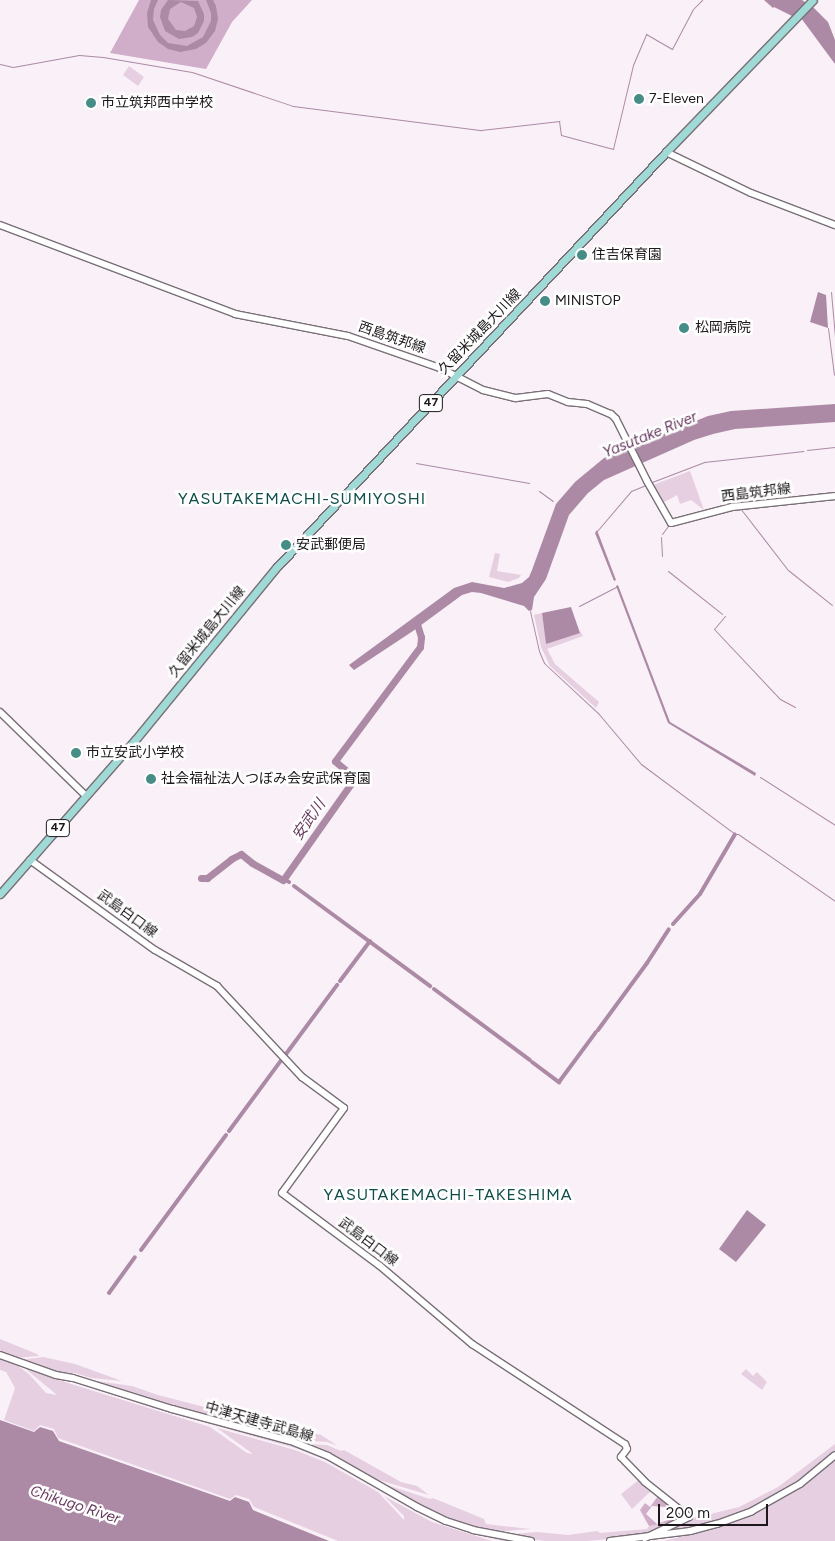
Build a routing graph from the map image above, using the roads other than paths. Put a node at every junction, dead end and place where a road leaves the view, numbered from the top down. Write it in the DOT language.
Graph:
graph roads {
  1 [pos="813,0"];
  2 [pos="666,152"];
  3 [pos="0,225"];
  4 [pos="835,225"];
  5 [pos="456,375"];
  6 [pos="835,496"];
  7 [pos="0,712"];
  8 [pos="86,796"];
  9 [pos="30,860"];
  10 [pos="0,894"];
  11 [pos="0,1355"];
  12 [pos="835,1455"];
  13 [pos="645,1538"];
  14 [pos="531,1541"];
  15 [pos="610,1541"];
  1 -- 2 [label="main road, 久留米城島大川線 / 47"];
  2 -- 4 [label="main road"];
  2 -- 5 [label="main road, 久留米城島大川線 / 47"];
  3 -- 5 [label="main road, 西島筑邦線"];
  5 -- 6 [label="main road, 西島筑邦線"];
  5 -- 8 [label="main road, 久留米城島大川線 / 47"];
  7 -- 8 [label="main road"];
  8 -- 9 [label="main road, 久留米城島大川線 / 47"];
  9 -- 10 [label="main road, 久留米城島大川線 / 47"];
  9 -- 13 [label="main road, 武島白口線"];
  11 -- 14 [label="main road, 中津天建寺武島線"];
  12 -- 13 [label="main road"];
  13 -- 15 [label="main road"];
}
